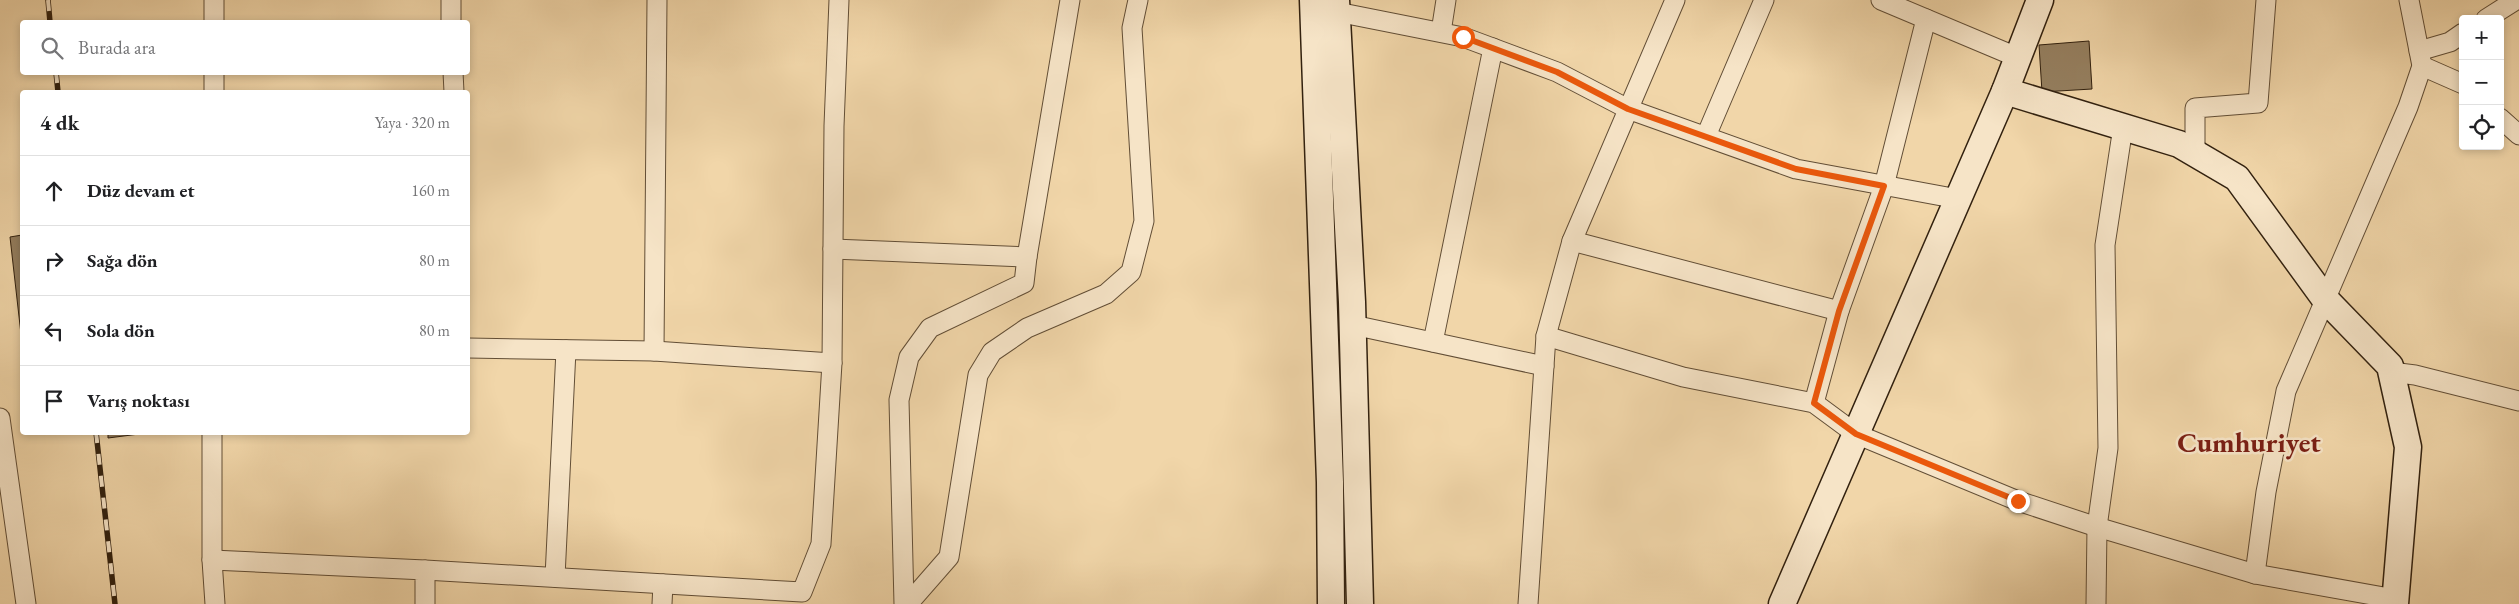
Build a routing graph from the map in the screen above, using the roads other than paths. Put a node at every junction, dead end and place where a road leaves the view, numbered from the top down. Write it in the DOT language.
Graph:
graph roads {
  1 [pos="214,0"];
  2 [pos="450,0"];
  3 [pos="657,0"];
  4 [pos="838,0"];
  5 [pos="1070,0"];
  6 [pos="1138,0"];
  7 [pos="1313,0"];
  8 [pos="1446,0"];
  9 [pos="1676,0"];
  10 [pos="1764,0"];
  11 [pos="1881,0"];
  12 [pos="2040,0"];
  13 [pos="2266,0"];
  14 [pos="2409,0"];
  15 [pos="2516,0"];
  16 [pos="1336,6"];
  17 [pos="2492,15"];
  18 [pos="1926,19"];
  19 [pos="214,20"];
  20 [pos="451,20"];
  21 [pos="1441,32"];
  22 [pos="2459,36"];
  23 [pos="1493,48"];
  24 [pos="2019,58"];
  25 [pos="2420,58"];
  26 [pos="214,75"];
  27 [pos="453,75"];
  28 [pos="2459,82"];
  29 [pos="214,90"];
  30 [pos="454,90"];
  31 [pos="2005,91"];
  32 [pos="1628,109"];
  33 [pos="2504,122"];
  34 [pos="2123,127"];
  35 [pos="2519,135"];
  36 [pos="1706,136"];
  37 [pos="2195,154"];
  38 [pos="1884,186"];
  39 [pos="1958,200"];
  40 [pos="1572,241"];
  41 [pos="833,249"];
  42 [pos="1027,257"];
  43 [pos="2325,299"];
  44 [pos="1839,311"];
  45 [pos="1353,325"];
  46 [pos="1325,326"];
  47 [pos="1546,336"];
  48 [pos="1433,342"];
  49 [pos="470,348"];
  50 [pos="566,350"];
  51 [pos="654,351"];
  52 [pos="832,363"];
  53 [pos="1544,366"];
  54 [pos="2391,372"];
  55 [pos="2519,401"];
  56 [pos="1814,403"];
  57 [pos="0,418"];
  58 [pos="1856,434"];
  59 [pos="212,435"];
  60 [pos="2098,527"];
  61 [pos="212,560"];
  62 [pos="425,570"];
  63 [pos="2255,574"];
  64 [pos="555,577"];
  65 [pos="663,584"];
  66 [pos="769,597"];
  67 [pos="2395,601"];
  68 [pos="26,604"];
  69 [pos="215,604"];
  70 [pos="425,604"];
  71 [pos="662,604"];
  72 [pos="904,604"];
  73 [pos="908,604"];
  74 [pos="1332,604"];
  75 [pos="1360,604"];
  76 [pos="1528,604"];
  77 [pos="1782,604"];
  78 [pos="2096,604"];
  1 -- 19 [label="street"];
  2 -- 20 [label="street"];
  3 -- 51 [label="street"];
  4 -- 41 [label="street"];
  5 -- 42 [label="street"];
  6 -- 73 [label="street"];
  7 -- 46 [label="street"];
  8 -- 21 [label="street"];
  9 -- 32 [label="street"];
  10 -- 36 [label="street"];
  11 -- 18 [label="street"];
  12 -- 24 [label="street"];
  13 -- 37 [label="street"];
  14 -- 25 [label="street"];
  15 -- 17 [label="street"];
  16 -- 21 [label="street"];
  16 -- 45 [label="street"];
  18 -- 24 [label="street"];
  18 -- 38 [label="street"];
  21 -- 23 [label="street"];
  22 -- 25 [label="street"];
  23 -- 32 [label="street"];
  23 -- 48 [label="street"];
  24 -- 31 [label="street"];
  25 -- 28 [label="street"];
  25 -- 43 [label="street"];
  26 -- 29 [label="street"];
  27 -- 30 [label="street"];
  31 -- 34 [label="street"];
  31 -- 39 [label="street"];
  32 -- 36 [label="street"];
  32 -- 40 [label="street"];
  33 -- 35 [label="street"];
  34 -- 37 [label="street"];
  34 -- 60 [label="street"];
  36 -- 38 [label="street"];
  37 -- 43 [label="street"];
  38 -- 39 [label="street"];
  38 -- 44 [label="street"];
  39 -- 58 [label="street"];
  40 -- 44 [label="street"];
  40 -- 47 [label="street"];
  41 -- 42 [label="street"];
  41 -- 52 [label="street"];
  42 -- 72 [label="street"];
  43 -- 54 [label="street"];
  43 -- 63 [label="street"];
  44 -- 56 [label="street"];
  45 -- 46 [label="street"];
  45 -- 48 [label="street"];
  45 -- 75 [label="street"];
  46 -- 74 [label="street"];
  47 -- 53 [label="street"];
  47 -- 56 [label="street"];
  48 -- 53 [label="street"];
  49 -- 50 [label="street"];
  50 -- 51 [label="street"];
  50 -- 64 [label="street"];
  51 -- 52 [label="street"];
  52 -- 66 [label="street"];
  53 -- 76 [label="street"];
  54 -- 55 [label="street"];
  54 -- 67 [label="street"];
  56 -- 58 [label="street"];
  57 -- 68 [label="street"];
  58 -- 60 [label="street"];
  58 -- 77 [label="street"];
  59 -- 61 [label="street"];
  60 -- 63 [label="street"];
  60 -- 78 [label="street"];
  61 -- 62 [label="street"];
  61 -- 69 [label="street"];
  62 -- 64 [label="street"];
  62 -- 70 [label="street"];
  63 -- 67 [label="street"];
  64 -- 65 [label="street"];
  65 -- 66 [label="street"];
  65 -- 71 [label="street"];
}
